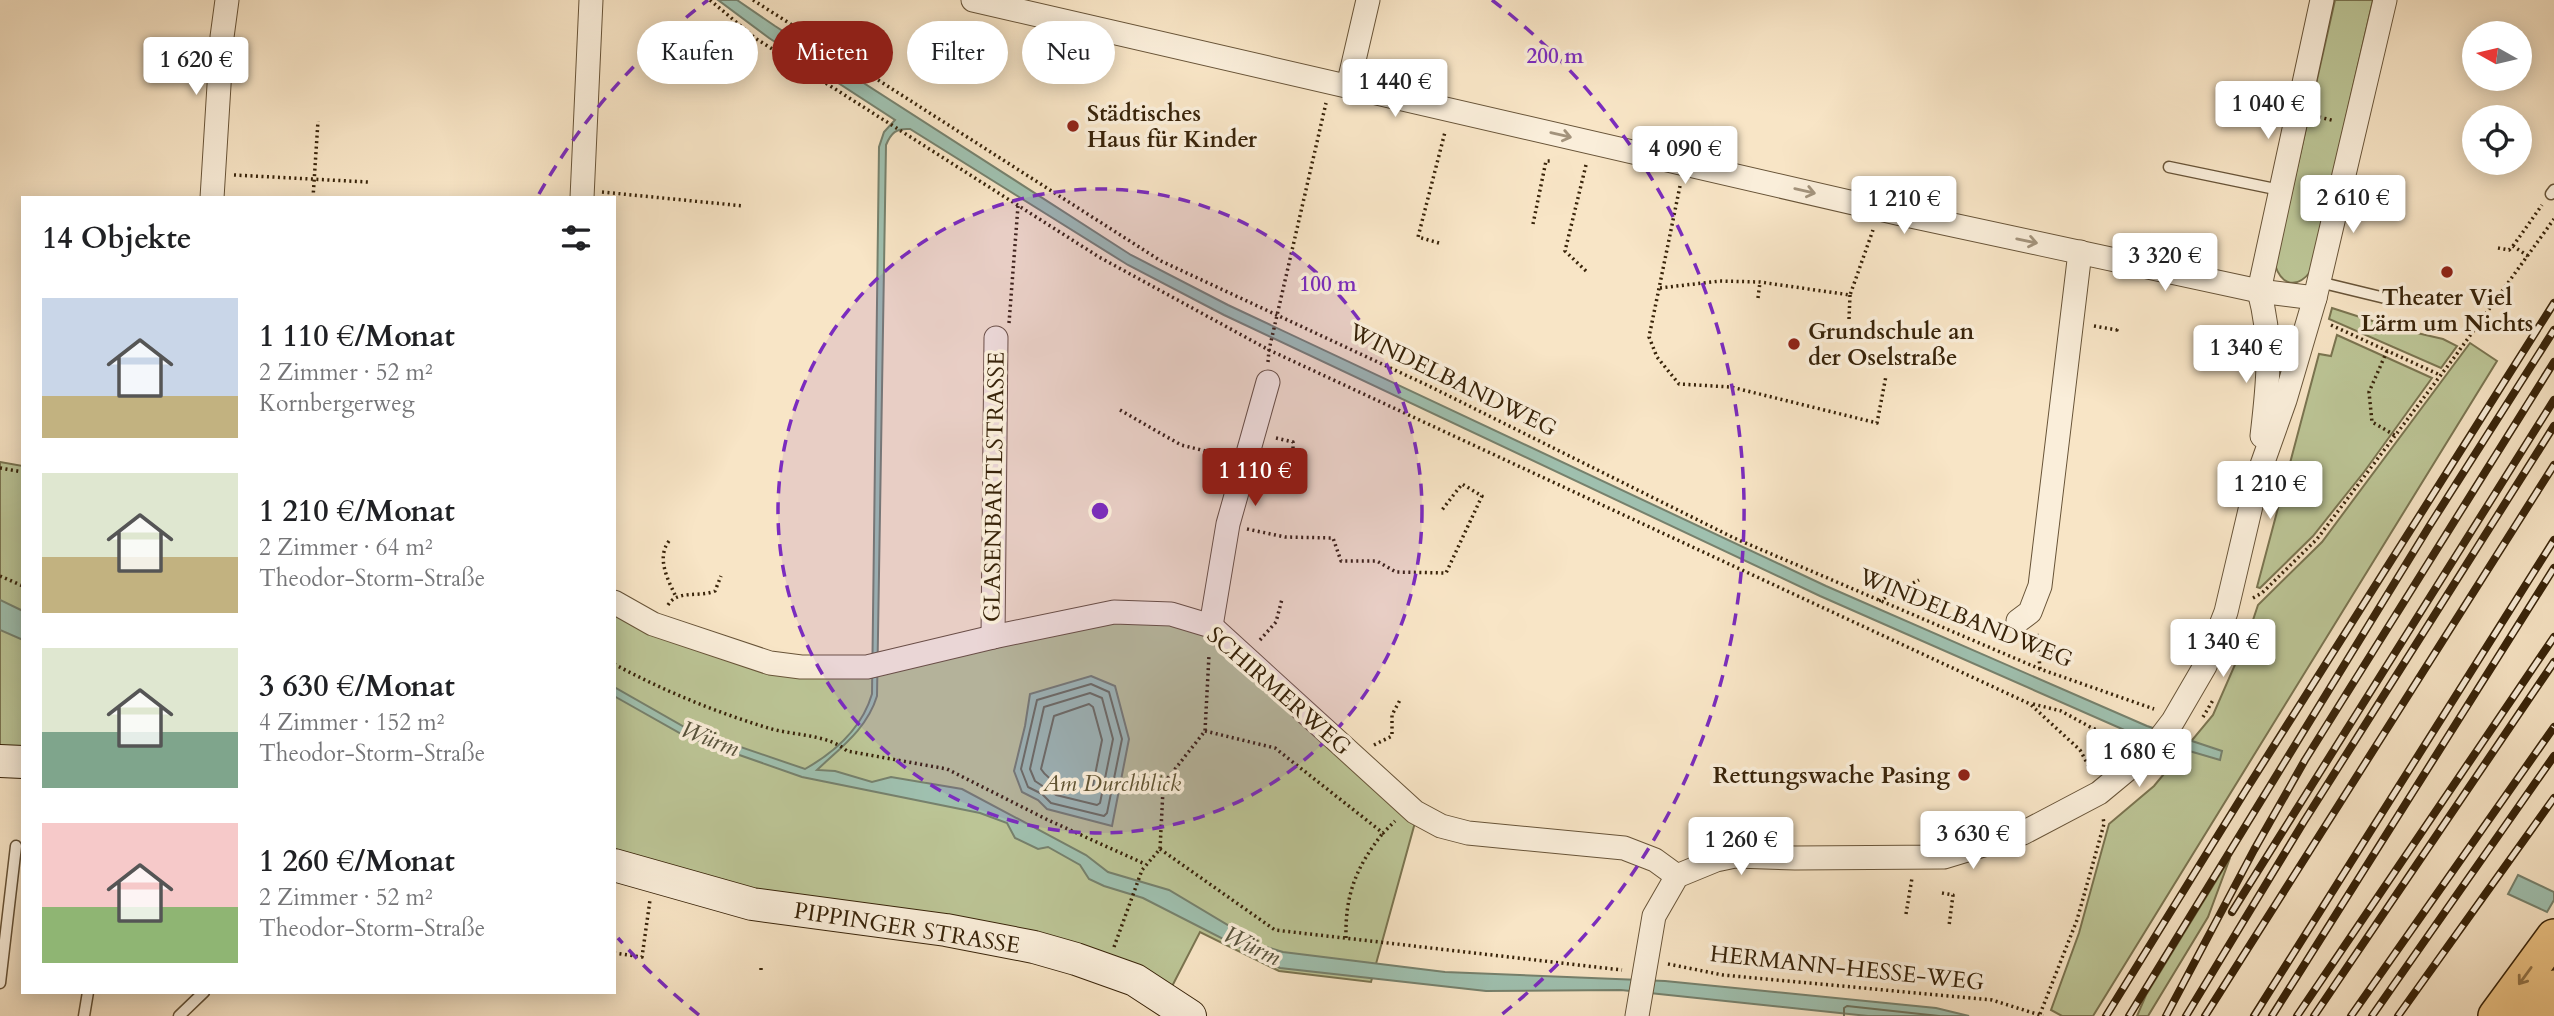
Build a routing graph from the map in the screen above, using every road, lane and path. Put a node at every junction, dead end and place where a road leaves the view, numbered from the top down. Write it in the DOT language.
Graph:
graph roads {
  1 [pos="227,0"];
  2 [pos="592,0"];
  3 [pos="710,0"];
  4 [pos="753,0"];
  5 [pos="973,0"];
  6 [pos="1368,0"];
  7 [pos="2322,0"];
  8 [pos="2380,1"];
  9 [pos="1339,84"];
  10 [pos="1451,110"];
  11 [pos="2296,113"];
  12 [pos="318,121"];
  13 [pos="2356,125"];
  14 [pos="1592,142"];
  15 [pos="1553,161"];
  16 [pos="1685,164"];
  17 [pos="2169,167"];
  18 [pos="213,174"];
  19 [pos="314,179"];
  20 [pos="368,182"];
  21 [pos="2280,190"];
  22 [pos="2552,192"];
  23 [pos="582,194"];
  24 [pos="212,196"];
  25 [pos="313,196"];
  26 [pos="609,196"];
  27 [pos="616,197"];
  28 [pos="744,206"];
  29 [pos="1018,206"];
  30 [pos="1879,208"];
  31 [pos="2554,219"];
  32 [pos="1533,224"];
  33 [pos="1439,243"];
  34 [pos="2513,246"];
  35 [pos="2498,248"];
  36 [pos="2080,252"];
  37 [pos="2528,256"];
  38 [pos="1587,271"];
  39 [pos="1760,282"];
  40 [pos="1660,288"];
  41 [pos="2317,290"];
  42 [pos="2259,291"];
  43 [pos="1850,295"];
  44 [pos="1758,298"];
  45 [pos="2385,299"];
  46 [pos="1277,317"];
  47 [pos="1849,319"];
  48 [pos="2307,322"];
  49 [pos="2104,327"];
  50 [pos="2117,328"];
  51 [pos="996,338"];
  52 [pos="1271,341"];
  53 [pos="2387,351"];
  54 [pos="2440,374"];
  55 [pos="1886,376"];
  56 [pos="1268,382"];
  57 [pos="1120,410"];
  58 [pos="2396,436"];
  59 [pos="1293,442"];
  60 [pos="1245,461"];
  61 [pos="0,468"];
  62 [pos="21,472"];
  63 [pos="2258,476"];
  64 [pos="1301,479"];
  65 [pos="1442,510"];
  66 [pos="1251,530"];
  67 [pos="669,541"];
  68 [pos="0,576"];
  69 [pos="722,576"];
  70 [pos="1919,580"];
  71 [pos="21,585"];
  72 [pos="676,597"];
  73 [pos="1282,599"];
  74 [pos="1880,601"];
  75 [pos="616,602"];
  76 [pos="2226,612"];
  77 [pos="2024,617"];
  78 [pos="1276,622"];
  79 [pos="1210,626"];
  80 [pos="667,628"];
  81 [pos="993,637"];
  82 [pos="616,665"];
  83 [pos="2040,669"];
  84 [pos="1400,700"];
  85 [pos="2030,704"];
  86 [pos="2175,719"];
  87 [pos="1205,731"];
  88 [pos="2147,752"];
  89 [pos="1354,756"];
  90 [pos="0,761"];
  91 [pos="21,762"];
  92 [pos="2099,793"];
  93 [pos="1415,812"];
  94 [pos="1383,833"];
  95 [pos="16,846"];
  96 [pos="1160,849"];
  97 [pos="1916,857"];
  98 [pos="1145,864"];
  99 [pos="616,866"];
  100 [pos="1677,876"];
  101 [pos="1942,893"];
  102 [pos="651,898"];
  103 [pos="1906,914"];
  104 [pos="1949,926"];
  105 [pos="2554,936"];
  106 [pos="1346,938"];
  107 [pos="616,953"];
  108 [pos="1640,967"];
  109 [pos="1106,969"];
  110 [pos="0,983"];
  111 [pos="2554,988"];
  112 [pos="88,994"];
  113 [pos="202,994"];
  114 [pos="1638,1011"];
  115 [pos="1175,1012"];
  116 [pos="2042,1015"];
  117 [pos="83,1016"];
  118 [pos="179,1016"];
  119 [pos="2496,1016"];
  120 [pos="2533,1016"];
  1 -- 18 [label="street"];
  2 -- 23 [label="street"];
  3 -- 29 [label="path, WINDELBANDWEG"];
  4 -- 46 [label="path, WINDELBANDWEG"];
  5 -- 9 [label="street"];
  6 -- 9 [label="street"];
  7 -- 11 [label="street"];
  8 -- 13 [label="street"];
  9 -- 10 [label="street"];
  9 -- 46 [label="path"];
  10 -- 14 [label="street, one-way"];
  10 -- 33 [label="path"];
  11 -- 13 [label="path"];
  11 -- 21 [label="street"];
  12 -- 19 [label="path"];
  13 -- 41 [label="street"];
  14 -- 16 [label="street"];
  14 -- 38 [label="path"];
  15 -- 32 [label="path"];
  16 -- 30 [label="street, one-way"];
  16 -- 40 [label="path"];
  17 -- 21 [label="lane"];
  18 -- 19 [label="path"];
  18 -- 24 [label="street"];
  19 -- 20 [label="path"];
  19 -- 25 [label="path"];
  21 -- 42 [label="street"];
  22 -- 34 [label="path"];
  23 -- 26 [label="path"];
  27 -- 28 [label="path"];
  29 -- 51 [label="path"];
  29 -- 85 [label="path, WINDELBANDWEG"];
  30 -- 36 [label="street, one-way"];
  30 -- 43 [label="path"];
  31 -- 37 [label="path"];
  34 -- 35 [label="path"];
  34 -- 37 [label="path"];
  36 -- 42 [label="street"];
  36 -- 77 [label="street"];
  37 -- 54 [label="path"];
  39 -- 40 [label="path"];
  39 -- 43 [label="path"];
  39 -- 44 [label="path"];
  40 -- 55 [label="path"];
  41 -- 42 [label="street"];
  41 -- 45 [label="lane"];
  41 -- 48 [label="street"];
  42 -- 63 [label="street"];
  43 -- 47 [label="path"];
  46 -- 52 [label="path"];
  46 -- 74 [label="path, WINDELBANDWEG"];
  48 -- 53 [label="path"];
  48 -- 63 [label="street"];
  49 -- 50 [label="path"];
  51 -- 81 [label="street, GLASENBARTLSTRASSE"];
  53 -- 54 [label="path"];
  53 -- 58 [label="path"];
  54 -- 58 [label="path"];
  56 -- 60 [label="street"];
  57 -- 60 [label="path"];
  58 -- 76 [label="path"];
  59 -- 64 [label="path"];
  60 -- 79 [label="street"];
  61 -- 62 [label="path"];
  63 -- 76 [label="street"];
  65 -- 66 [label="path"];
  67 -- 72 [label="path"];
  68 -- 71 [label="path"];
  69 -- 72 [label="path"];
  70 -- 74 [label="path"];
  72 -- 80 [label="path"];
  73 -- 78 [label="path"];
  74 -- 83 [label="path, WINDELBANDWEG"];
  75 -- 80 [label="street, SCHIRMERWEG"];
  76 -- 86 [label="street"];
  77 -- 83 [label="path"];
  79 -- 81 [label="street, SCHIRMERWEG"];
  79 -- 87 [label="path"];
  79 -- 89 [label="street, SCHIRMERWEG"];
  80 -- 81 [label="street, SCHIRMERWEG"];
  82 -- 98 [label="path"];
  83 -- 86 [label="path, WINDELBANDWEG"];
  84 -- 89 [label="path"];
  85 -- 88 [label="path, WINDELBANDWEG"];
  85 -- 92 [label="path, WINDELBANDWEG"];
  86 -- 88 [label="street"];
  87 -- 94 [label="path"];
  87 -- 96 [label="path"];
  88 -- 92 [label="street"];
  89 -- 93 [label="street, SCHIRMERWEG"];
  90 -- 91 [label="main road"];
  92 -- 97 [label="street"];
  92 -- 116 [label="path, WINDELBANDWEG"];
  93 -- 94 [label="path"];
  93 -- 100 [label="street, SCHIRMERWEG"];
  94 -- 106 [label="path"];
  95 -- 110 [label="lane"];
  96 -- 98 [label="path"];
  96 -- 106 [label="path, HERMANN-HESSE-WEG"];
  97 -- 100 [label="street"];
  97 -- 103 [label="path"];
  98 -- 109 [label="path"];
  99 -- 109 [label="main road, PIPPINGER STRASSE"];
  100 -- 108 [label="street"];
  101 -- 104 [label="path"];
  102 -- 107 [label="path"];
  105 -- 119 [label="main road, one-way"];
  106 -- 108 [label="path, HERMANN-HESSE-WEG"];
  108 -- 114 [label="street"];
  108 -- 116 [label="path, HERMANN-HESSE-WEG"];
  109 -- 115 [label="main road, PIPPINGER STRASSE"];
  111 -- 120 [label="main road"];
  112 -- 117 [label="lane"];
  113 -- 118 [label="lane"];
}
